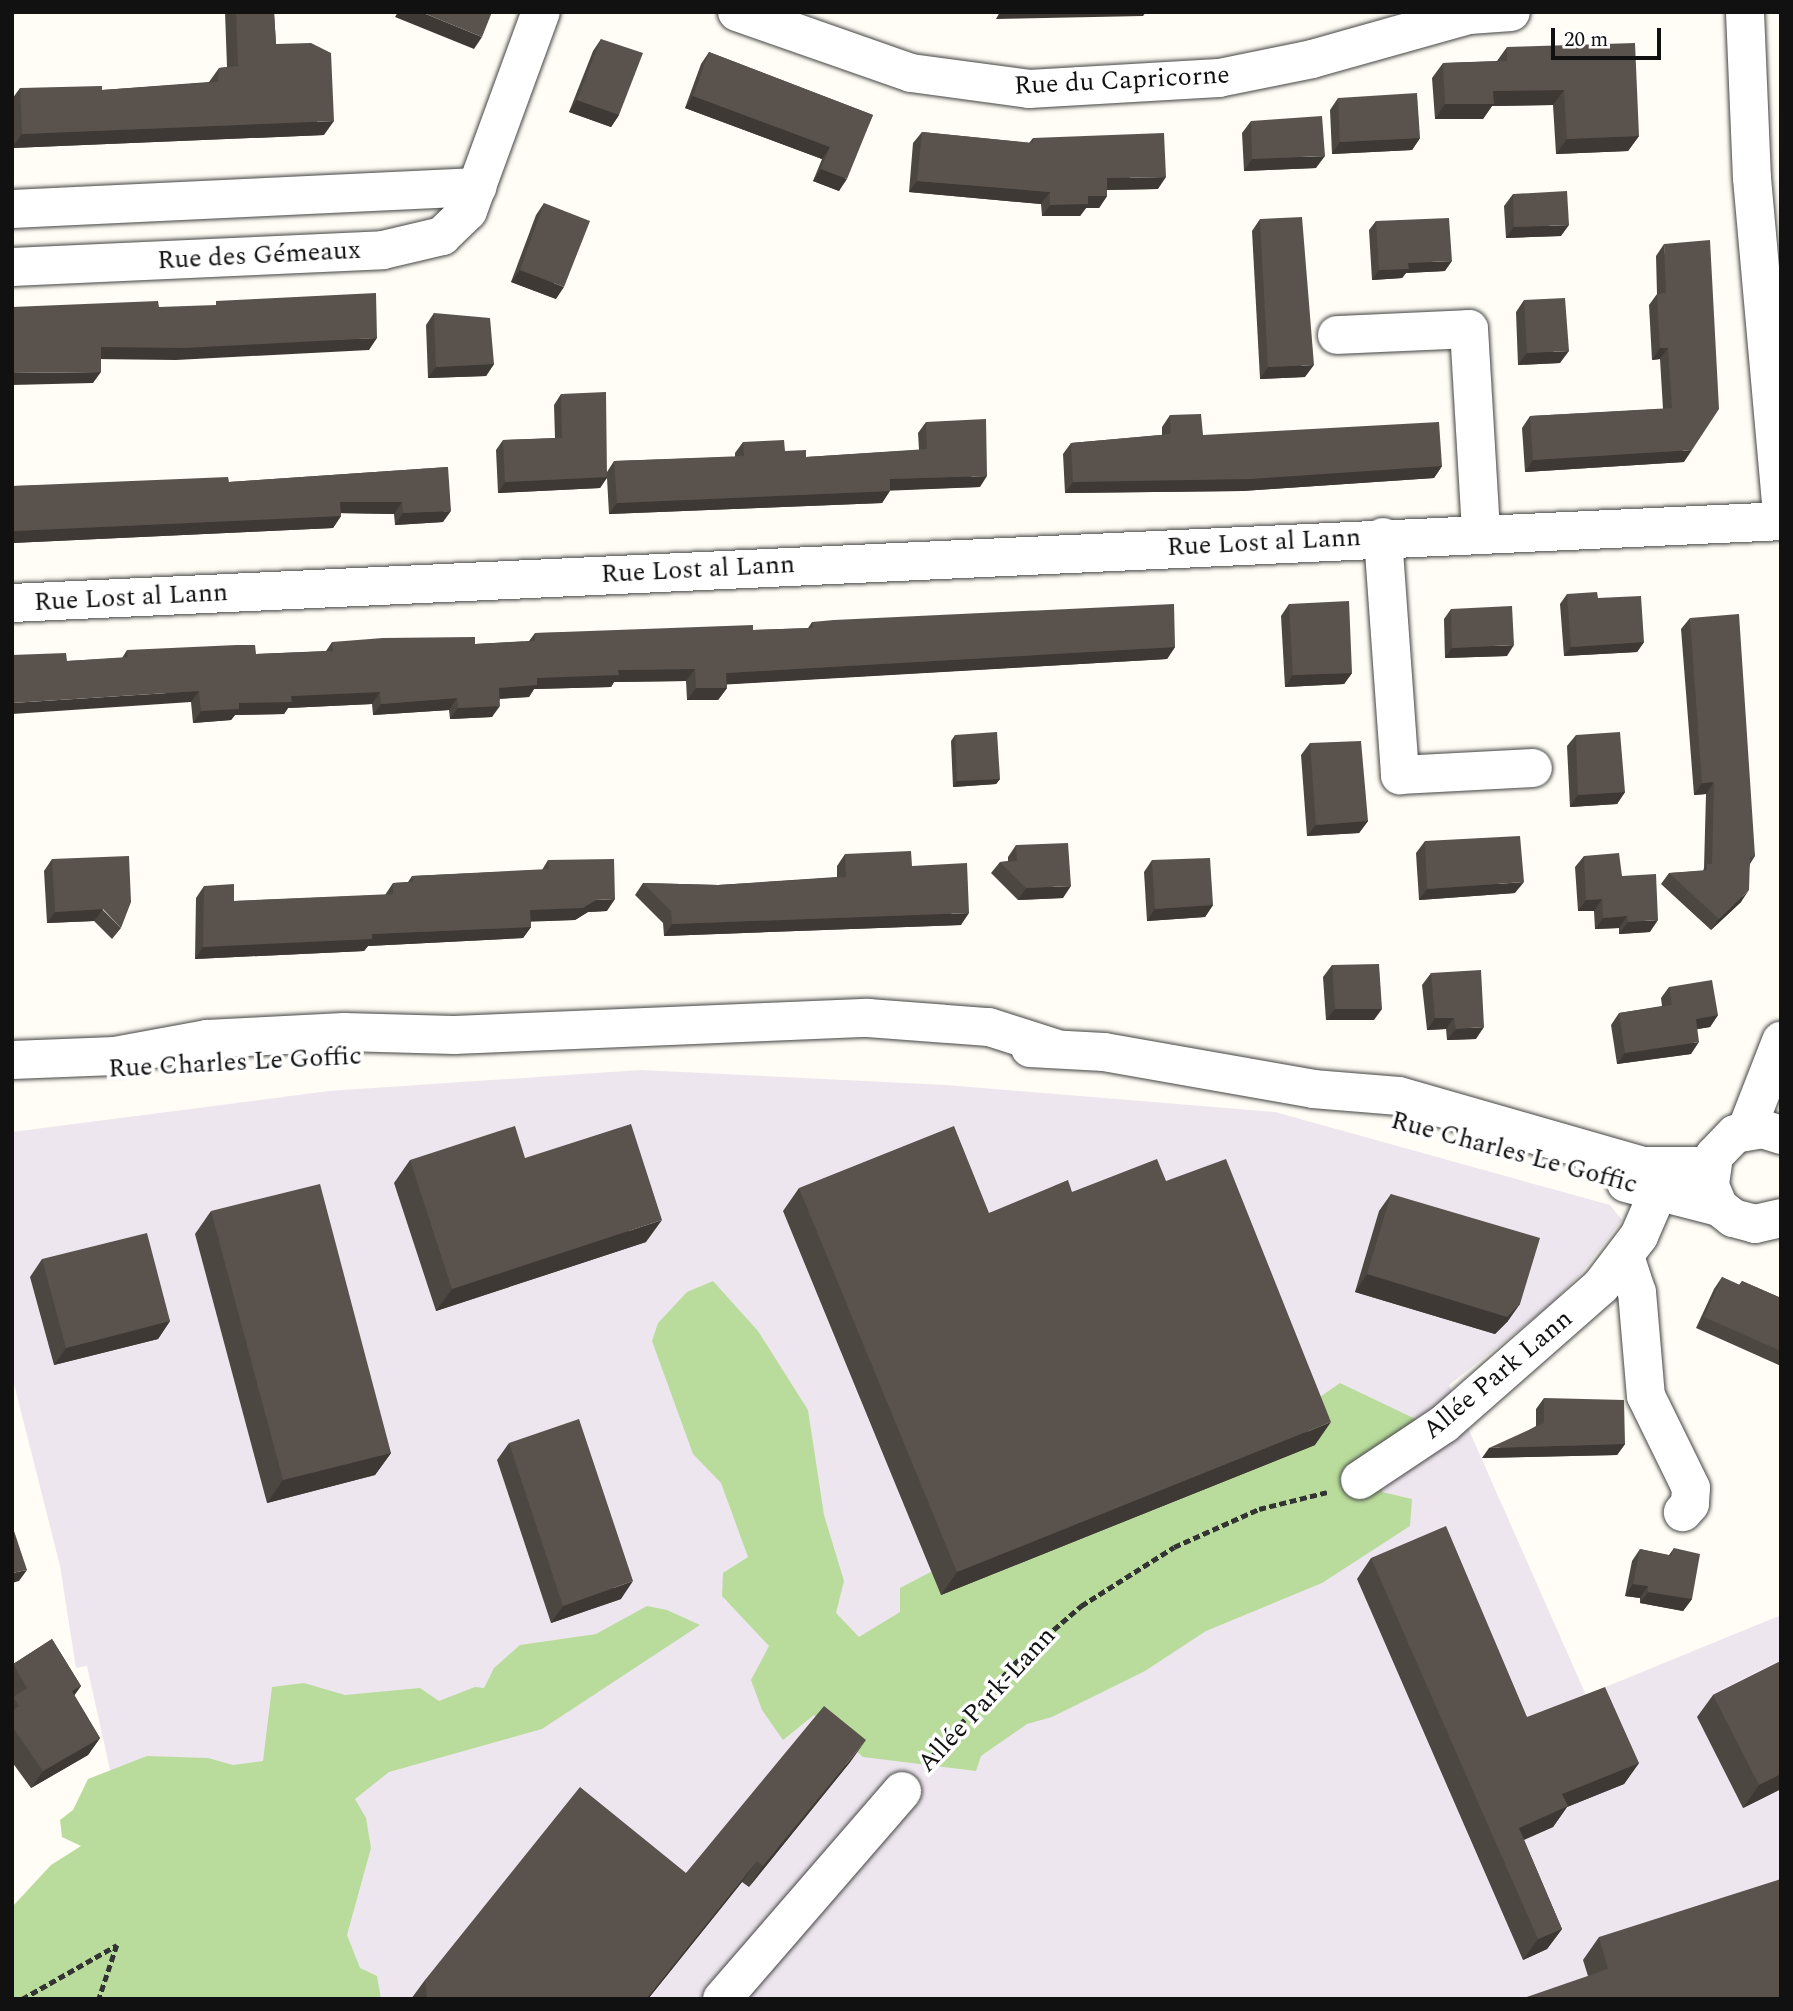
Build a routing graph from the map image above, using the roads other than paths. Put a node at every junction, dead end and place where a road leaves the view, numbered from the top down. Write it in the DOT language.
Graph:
graph roads {
  1 [pos="541,12"];
  2 [pos="737,12"];
  3 [pos="1511,12"];
  4 [pos="1745,12"];
  5 [pos="1471,14"];
  6 [pos="477,187"];
  7 [pos="12,209"];
  8 [pos="12,267"];
  9 [pos="1337,335"];
  10 [pos="1781,503"];
  11 [pos="1781,521"];
  12 [pos="1481,532"];
  13 [pos="1383,537"];
  14 [pos="12,603"];
  15 [pos="1533,768"];
  16 [pos="454,1035"];
  17 [pos="1781,1041"];
  18 [pos="12,1060"];
  19 [pos="12,1076"];
  20 [pos="1313,1089"];
  21 [pos="1763,1133"];
  22 [pos="1710,1166"];
  23 [pos="1658,1192"];
  24 [pos="1719,1206"];
  25 [pos="1781,1218"];
  26 [pos="1625,1256"];
  27 [pos="1360,1480"];
  28 [pos="1683,1512"];
  29 [pos="902,1791"];
  30 [pos="722,1999"];
  1 -- 6 [label="street, Rue des Gémeaux"];
  2 -- 5 [label="street, Rue du Capricorne"];
  3 -- 5 [label="street, Rue du Capricorne"];
  4 -- 10 [label="street"];
  6 -- 7 [label="street"];
  6 -- 8 [label="street, Rue des Gémeaux"];
  9 -- 12 [label="street"];
  11 -- 12 [label="street, Rue Lost al Lann"];
  12 -- 13 [label="street, Rue Lost al Lann"];
  13 -- 14 [label="street, Rue Lost al Lann"];
  13 -- 15 [label="street, Rue Lost al Lann"];
  16 -- 18 [label="street, Rue Charles Le Goffic"];
  16 -- 19 [label="street, Rue Charles Le Goffic"];
  16 -- 20 [label="street, Rue Charles Le Goffic"];
  17 -- 21 [label="street"];
  20 -- 22 [label="street, Rue Charles Le Goffic"];
  20 -- 23 [label="street, Rue Charles Le Goffic"];
  21 -- 22 [label="street"];
  22 -- 24 [label="street"];
  23 -- 24 [label="street, Rue Charles Le Goffic"];
  23 -- 26 [label="street, Allée Park Lann"];
  24 -- 25 [label="street, Rue Charles Le Goffic"];
  26 -- 27 [label="street, Allée Park Lann"];
  26 -- 28 [label="street"];
  29 -- 30 [label="street, Allée Park-Lann"];
}
